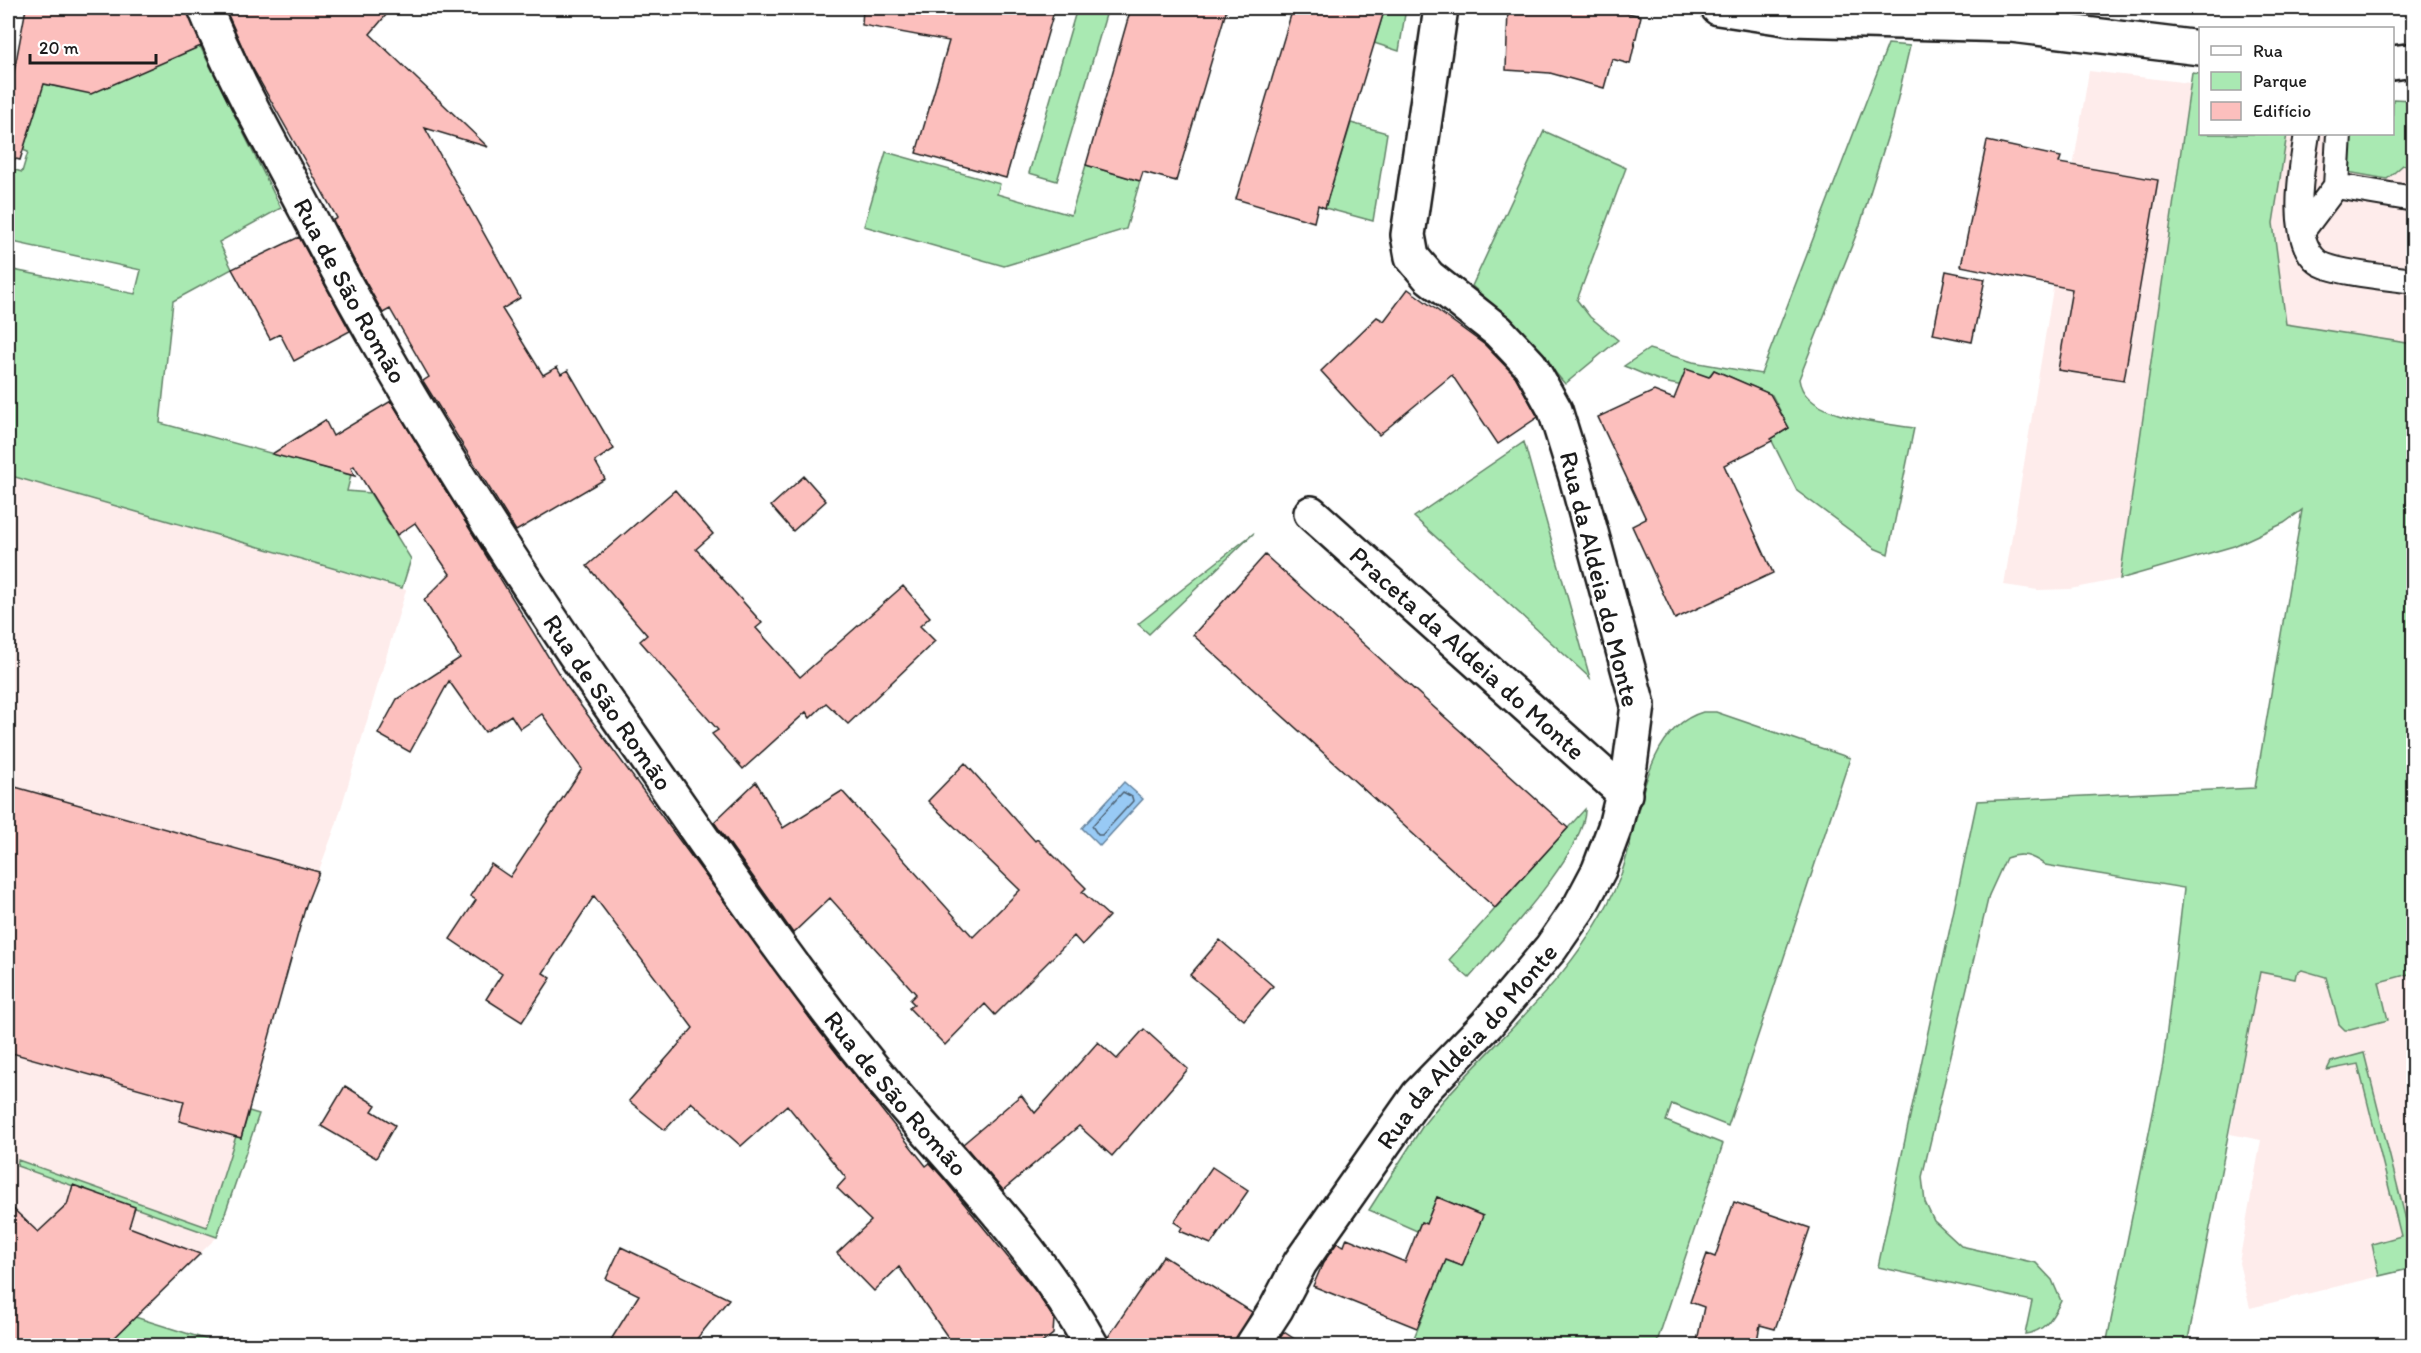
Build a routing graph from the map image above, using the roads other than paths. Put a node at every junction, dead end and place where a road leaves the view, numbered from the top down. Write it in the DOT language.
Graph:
graph roads {
  1 [pos="205,8"];
  2 [pos="1441,8"];
  3 [pos="1718,8"];
  4 [pos="2199,48"];
  5 [pos="2414,60"];
  6 [pos="2394,63"];
  7 [pos="2307,135"];
  8 [pos="2339,135"];
  9 [pos="2336,186"];
  10 [pos="2414,199"];
  11 [pos="2303,230"];
  12 [pos="2414,281"];
  13 [pos="1311,513"];
  14 [pos="1625,794"];
  15 [pos="1092,1346"];
  16 [pos="1252,1346"];
  1 -- 15 [label="street, Rua de São Romão"];
  2 -- 14 [label="street, Rua da Aldeia do Monte"];
  3 -- 4 [label="street"];
  5 -- 6 [label="street"];
  7 -- 11 [label="lane"];
  8 -- 9 [label="lane"];
  9 -- 10 [label="lane"];
  9 -- 11 [label="lane"];
  11 -- 12 [label="lane"];
  13 -- 14 [label="street, Praceta da Aldeia do Monte"];
  14 -- 16 [label="street, Rua da Aldeia do Monte"];
}
